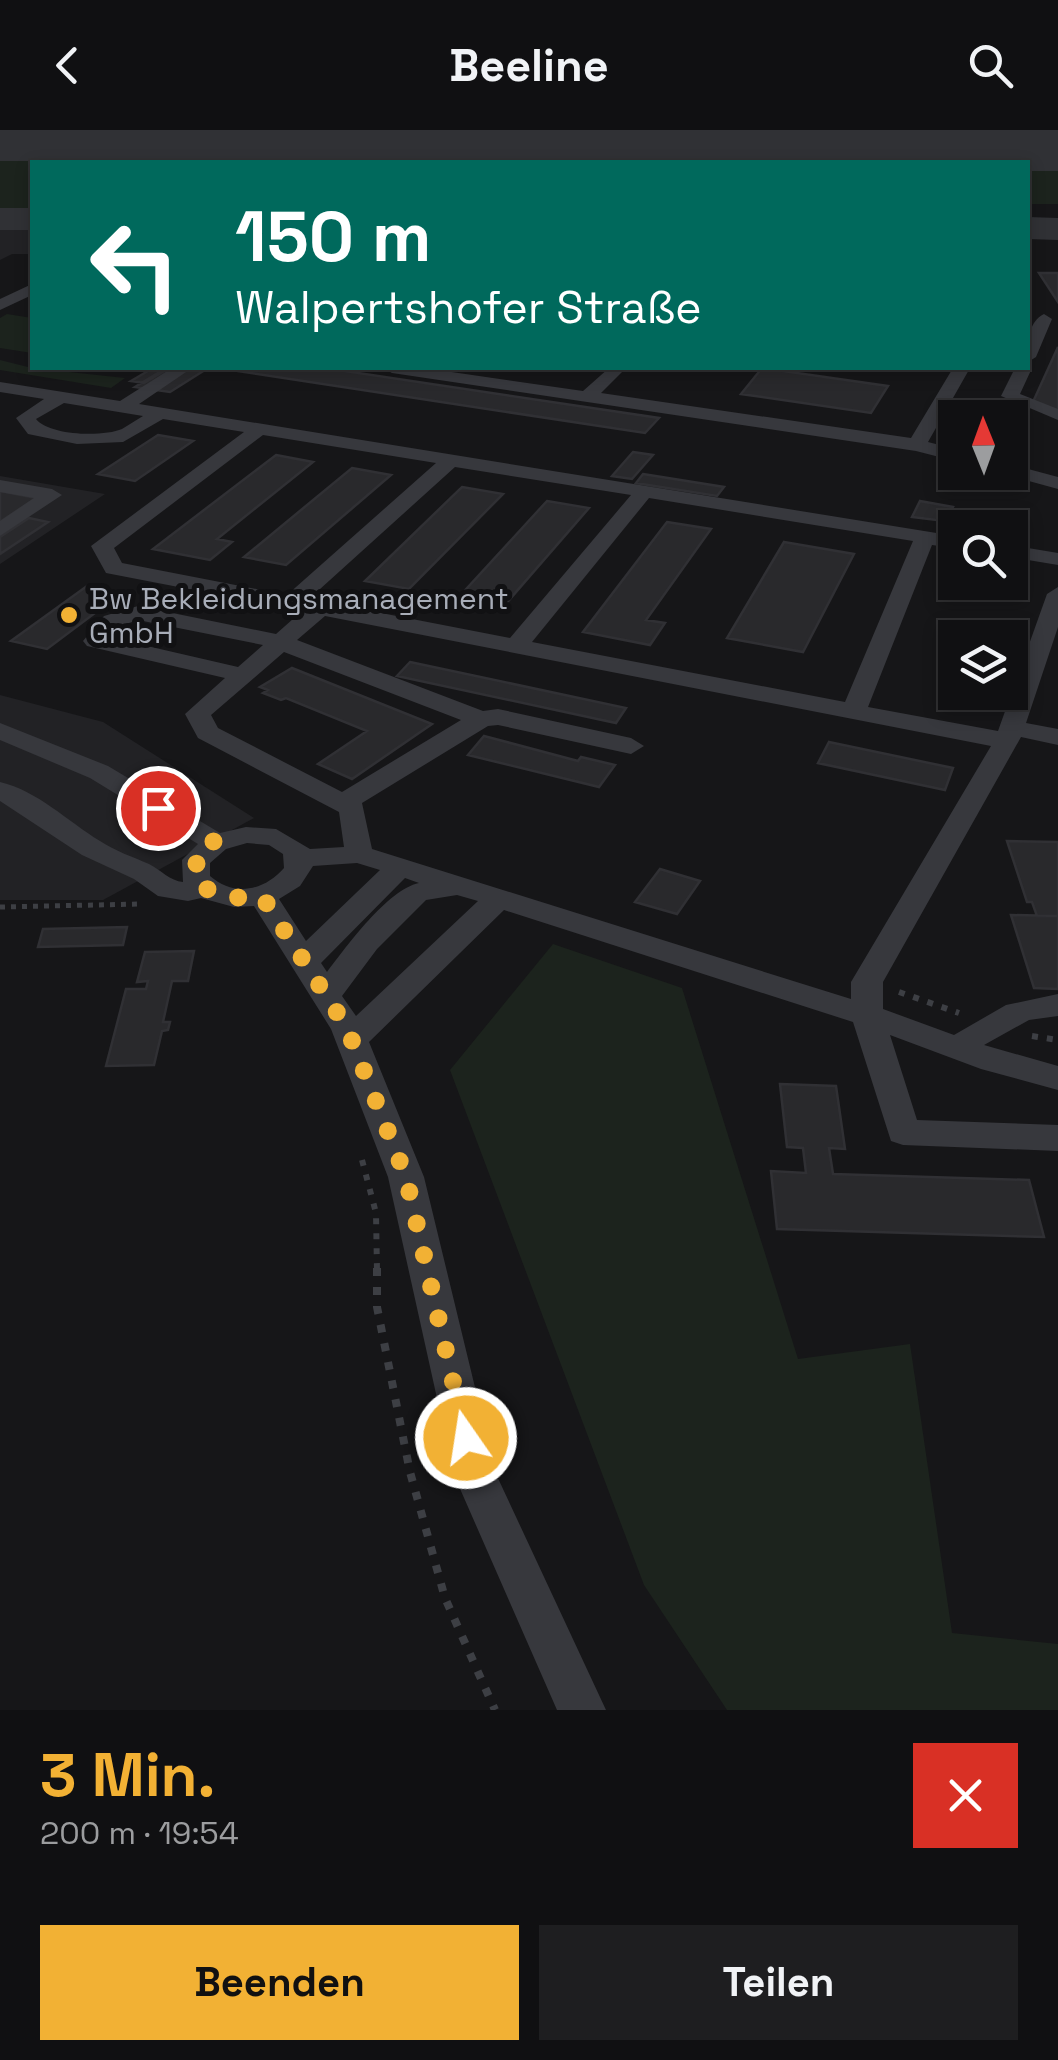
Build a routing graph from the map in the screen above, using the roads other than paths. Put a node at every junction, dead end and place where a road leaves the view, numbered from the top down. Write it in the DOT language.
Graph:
graph roads {
  1 [pos="30,290"];
  2 [pos="1,305"];
  3 [pos="30,308"];
  4 [pos="1047,317"];
  5 [pos="1030,353"];
  6 [pos="180,370"];
  7 [pos="406,370"];
  8 [pos="616,370"];
  9 [pos="960,370"];
  10 [pos="1022,370"];
  11 [pos="0,387"];
  12 [pos="588,396"];
  13 [pos="61,397"];
  14 [pos="123,407"];
  15 [pos="160,413"];
  16 [pos="1058,415"];
  17 [pos="260,429"];
  18 [pos="917,445"];
  19 [pos="938,451"];
  20 [pos="451,460"];
  21 [pos="1028,475"];
  22 [pos="1058,483"];
  23 [pos="0,486"];
  24 [pos="644,492"];
  25 [pos="0,530"];
  26 [pos="925,538"];
  27 [pos="938,540"];
  28 [pos="1028,554"];
  29 [pos="1058,559"];
  30 [pos="1058,594"];
  31 [pos="292,602"];
  32 [pos="320,608"];
  33 [pos="280,642"];
  34 [pos="516,646"];
  35 [pos="242,675"];
  36 [pos="854,711"];
  37 [pos="481,719"];
  38 [pos="0,731"];
  39 [pos="1009,734"];
  40 [pos="1058,737"];
  41 [pos="631,746"];
  42 [pos="0,790"];
  43 [pos="343,803"];
  44 [pos="216,843"];
  45 [pos="358,854"];
  46 [pos="301,858"];
  47 [pos="400,866"];
  48 [pos="460,886"];
  49 [pos="195,889"];
  50 [pos="262,896"];
  51 [pos="499,898"];
  52 [pos="304,960"];
  53 [pos="326,995"];
  54 [pos="1058,1005"];
  55 [pos="868,1016"];
  56 [pos="352,1040"];
  57 [pos="958,1048"];
  58 [pos="1058,1078"];
  59 [pos="1058,1138"];
  60 [pos="582,1710"];
  1 -- 2 [label="street"];
  2 -- 3 [label="street"];
  4 -- 5 [label="street"];
  6 -- 14 [label="street"];
  7 -- 12 [label="street"];
  8 -- 12 [label="street"];
  9 -- 18 [label="street"];
  10 -- 16 [label="street"];
  11 -- 13 [label="street"];
  12 -- 18 [label="street"];
  13 -- 14 [label="street"];
  13 -- 15 [label="street"];
  14 -- 15 [label="street"];
  15 -- 17 [label="street"];
  17 -- 20 [label="street"];
  17 -- 31 [label="street"];
  18 -- 19 [label="street"];
  20 -- 24 [label="street"];
  20 -- 31 [label="street"];
  21 -- 22 [label="street"];
  23 -- 25 [label="street"];
  24 -- 26 [label="street"];
  24 -- 34 [label="street"];
  26 -- 27 [label="street"];
  26 -- 36 [label="street"];
  28 -- 29 [label="street"];
  30 -- 39 [label="street"];
  31 -- 32 [label="street"];
  32 -- 33 [label="street"];
  32 -- 34 [label="street"];
  33 -- 35 [label="street"];
  33 -- 35 [label="street"];
  33 -- 37 [label="street"];
  34 -- 36 [label="street"];
  35 -- 43 [label="street"];
  36 -- 39 [label="street"];
  37 -- 41 [label="street"];
  37 -- 43 [label="street"];
  38 -- 44 [label="street"];
  39 -- 40 [label="street"];
  39 -- 55 [label="street"];
  42 -- 49 [label="street"];
  43 -- 45 [label="street"];
  44 -- 46 [label="street"];
  44 -- 49 [label="street"];
  45 -- 46 [label="street"];
  45 -- 47 [label="street"];
  46 -- 50 [label="street"];
  47 -- 48 [label="street"];
  47 -- 52 [label="street"];
  48 -- 51 [label="street"];
  48 -- 53 [label="street"];
  49 -- 50 [label="street"];
  50 -- 52 [label="street"];
  51 -- 55 [label="street"];
  51 -- 56 [label="street"];
  52 -- 53 [label="street"];
  53 -- 56 [label="street"];
  54 -- 57 [label="street"];
  55 -- 57 [label="street"];
  55 -- 59 [label="street"];
  56 -- 60 [label="street"];
  57 -- 58 [label="street"];
}
